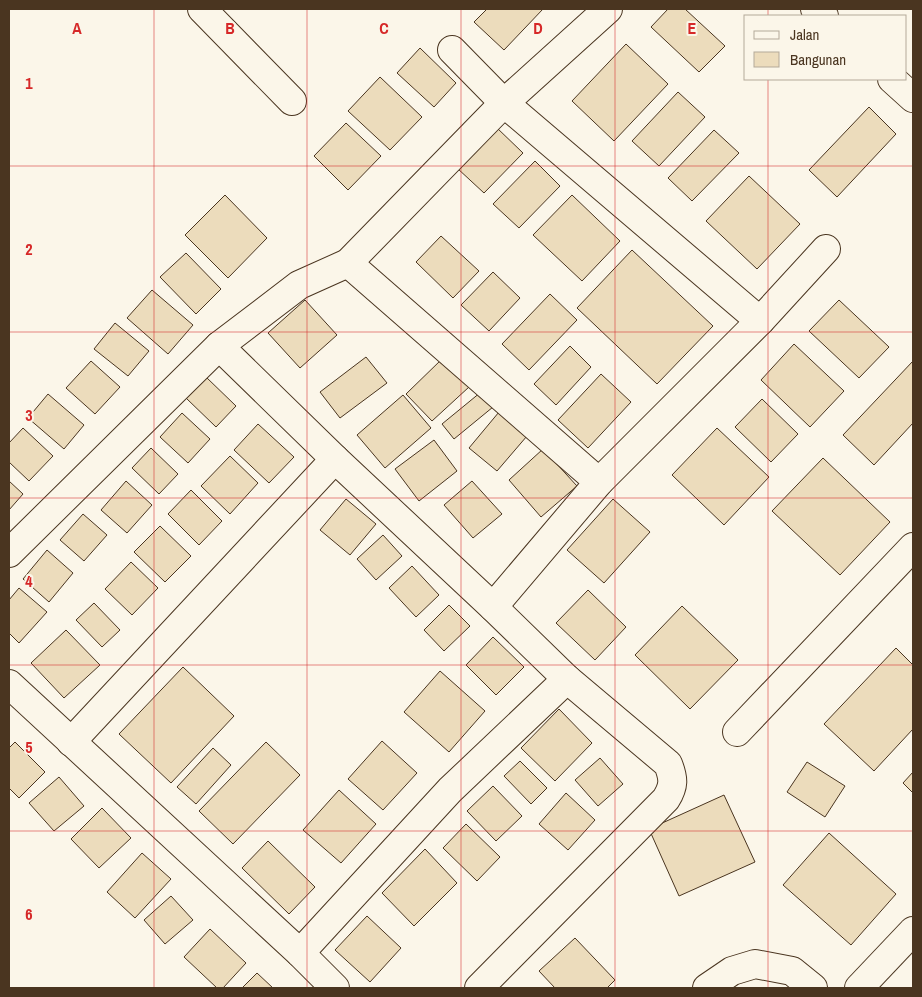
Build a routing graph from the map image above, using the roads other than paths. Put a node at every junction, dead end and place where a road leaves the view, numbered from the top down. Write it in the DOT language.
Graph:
graph roads {
  1 [pos="202,9"];
  2 [pos="608,9"];
  3 [pos="452,50"];
  4 [pos="893,80"];
  5 [pos="913,98"];
  6 [pos="292,101"];
  7 [pos="504,103"];
  8 [pos="826,249"];
  9 [pos="348,263"];
  10 [pos="760,321"];
  11 [pos="219,346"];
  12 [pos="335,460"];
  13 [pos="599,482"];
  14 [pos="913,547"];
  15 [pos="9,553"];
  16 [pos="493,607"];
  17 [pos="567,679"];
  18 [pos="9,684"];
  19 [pos="736,732"];
  20 [pos="71,742"];
  21 [pos="913,931"];
  22 [pos="300,953"];
  23 [pos="335,988"];
  24 [pos="480,988"];
  25 [pos="707,988"];
  26 [pos="813,988"];
  27 [pos="859,988"];
  1 -- 6 [label="street"];
  2 -- 7 [label="street"];
  3 -- 7 [label="street"];
  4 -- 5 [label="street"];
  7 -- 9 [label="street"];
  7 -- 10 [label="street"];
  8 -- 10 [label="street"];
  9 -- 11 [label="street"];
  9 -- 13 [label="street"];
  10 -- 13 [label="street"];
  11 -- 12 [label="street"];
  11 -- 15 [label="street"];
  12 -- 16 [label="street"];
  12 -- 20 [label="street"];
  13 -- 16 [label="street"];
  14 -- 19 [label="street"];
  16 -- 17 [label="street"];
  17 -- 22 [label="street"];
  17 -- 24 [label="street"];
  18 -- 20 [label="street"];
  20 -- 22 [label="street"];
  21 -- 27 [label="street"];
  22 -- 23 [label="street"];
  25 -- 26 [label="street"];
}
